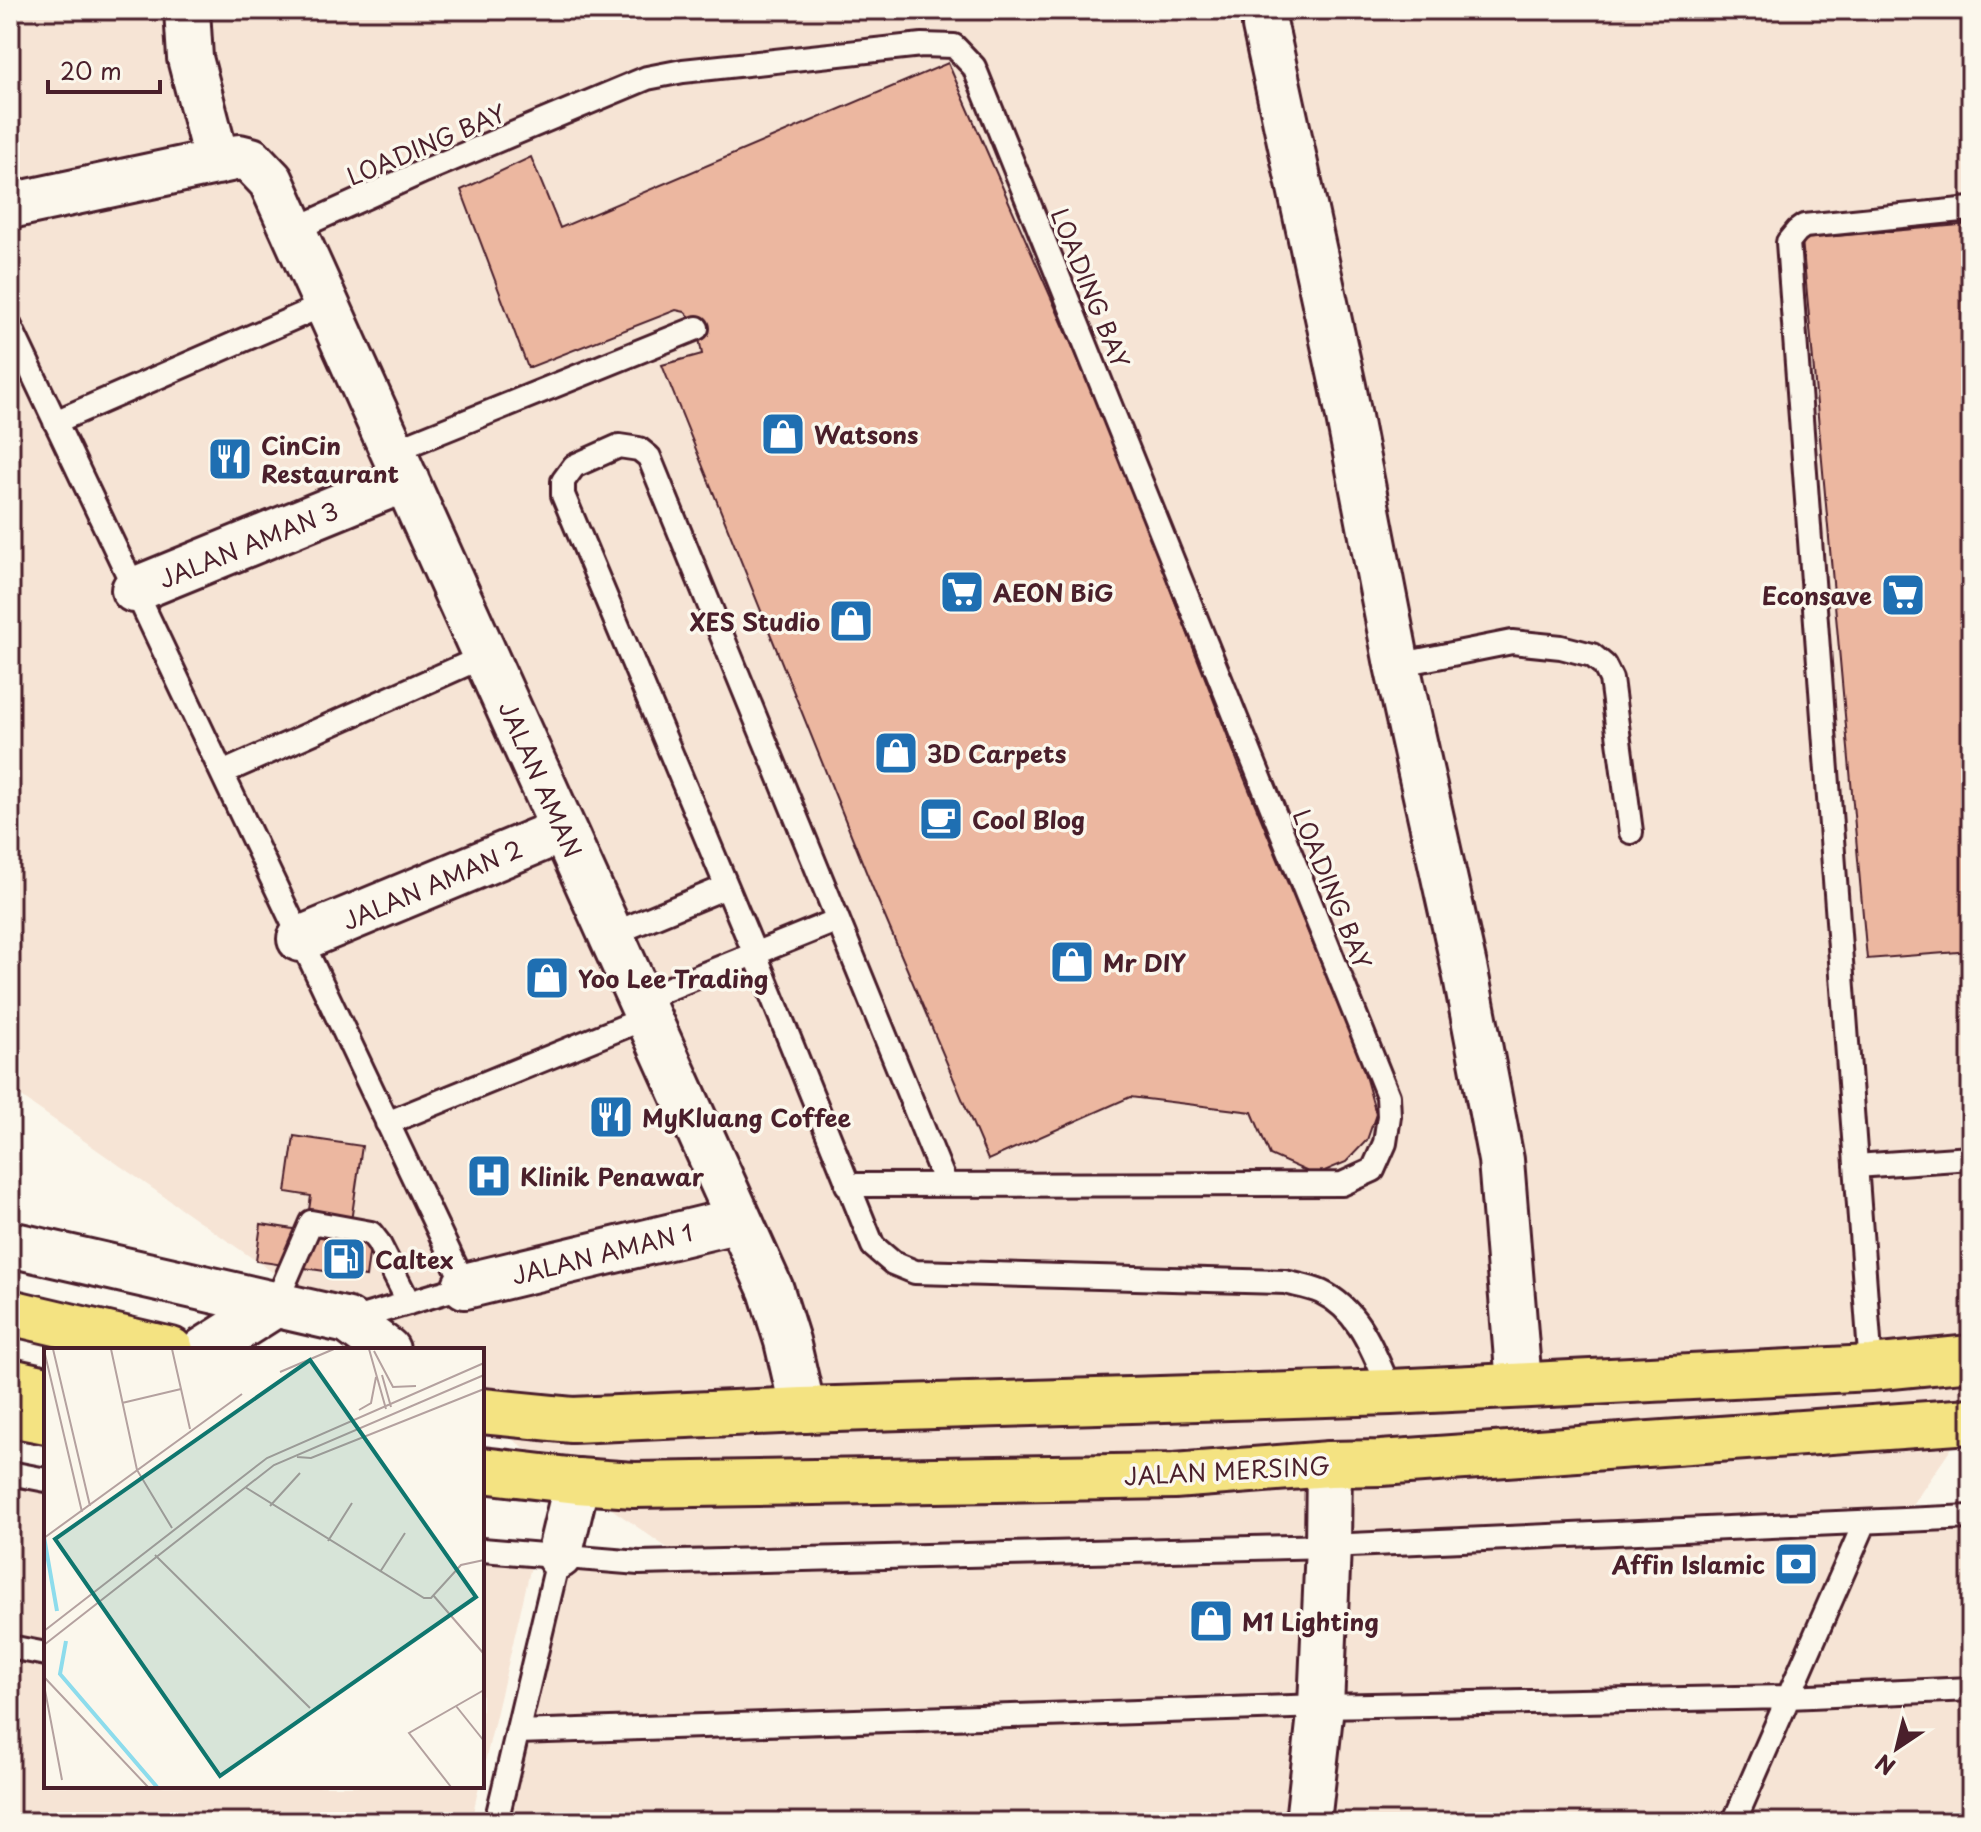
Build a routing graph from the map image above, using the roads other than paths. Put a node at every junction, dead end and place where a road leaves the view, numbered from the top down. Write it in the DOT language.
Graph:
graph roads {
  1 [pos="187,10"];
  2 [pos="1265,26"];
  3 [pos="234,161"];
  4 [pos="10,206"];
  5 [pos="1971,209"];
  6 [pos="293,230"];
  7 [pos="326,304"];
  8 [pos="10,326"];
  9 [pos="697,328"];
  10 [pos="55,422"];
  11 [pos="399,465"];
  12 [pos="134,590"];
  13 [pos="485,656"];
  14 [pos="1397,665"];
  15 [pos="222,773"];
  16 [pos="563,830"];
  17 [pos="1631,832"];
  18 [pos="726,887"];
  19 [pos="838,920"];
  20 [pos="610,935"];
  21 [pos="300,939"];
  22 [pos="755,954"];
  23 [pos="644,1008"];
  24 [pos="387,1123"];
  25 [pos="1971,1158"];
  26 [pos="1856,1166"];
  27 [pos="847,1185"];
  28 [pos="946,1185"];
  29 [pos="739,1220"];
  30 [pos="10,1244"];
  31 [pos="465,1286"];
  32 [pos="409,1303"];
  33 [pos="275,1305"];
  34 [pos="10,1312"];
  35 [pos="348,1321"];
  36 [pos="163,1348"];
  37 [pos="207,1348"];
  38 [pos="384,1348"];
  39 [pos="1971,1358"];
  40 [pos="1871,1368"];
  41 [pos="10,1381"];
  42 [pos="1519,1384"];
  43 [pos="44,1389"];
  44 [pos="1391,1392"];
  45 [pos="803,1410"];
  46 [pos="484,1411"];
  47 [pos="10,1414"];
  48 [pos="44,1421"];
  49 [pos="1971,1421"];
  50 [pos="1329,1464"];
  51 [pos="484,1470"];
  52 [pos="10,1473"];
  53 [pos="44,1480"];
  54 [pos="577,1481"];
  55 [pos="1971,1517"];
  56 [pos="1865,1522"];
  57 [pos="1328,1546"];
  58 [pos="484,1550"];
  59 [pos="559,1556"];
  60 [pos="10,1647"];
  61 [pos="44,1654"];
  62 [pos="1971,1689"];
  63 [pos="1788,1697"];
  64 [pos="1321,1706"];
  65 [pos="517,1732"];
  66 [pos="496,1822"];
  67 [pos="1308,1822"];
  68 [pos="1734,1822"];
  1 -- 3 [label="street"];
  2 -- 14 [label="street"];
  3 -- 4 [label="street"];
  3 -- 6 [label="street, JALAN AMAN"];
  5 -- 26 [label="lane"];
  6 -- 7 [label="street, JALAN AMAN"];
  6 -- 28 [label="lane, LOADING BAY"];
  7 -- 10 [label="lane"];
  7 -- 11 [label="street, JALAN AMAN"];
  8 -- 10 [label="lane"];
  9 -- 11 [label="lane"];
  10 -- 12 [label="lane"];
  11 -- 12 [label="street, JALAN AMAN 3"];
  11 -- 13 [label="street, JALAN AMAN"];
  12 -- 15 [label="lane"];
  13 -- 15 [label="lane"];
  13 -- 16 [label="street, JALAN AMAN"];
  14 -- 17 [label="lane"];
  14 -- 42 [label="street"];
  15 -- 21 [label="lane"];
  16 -- 20 [label="street, JALAN AMAN"];
  16 -- 21 [label="street, JALAN AMAN 2"];
  18 -- 19 [label="lane"];
  18 -- 20 [label="lane"];
  18 -- 22 [label="lane"];
  19 -- 22 [label="lane"];
  19 -- 28 [label="lane"];
  20 -- 23 [label="street, JALAN AMAN"];
  21 -- 24 [label="lane"];
  22 -- 23 [label="lane"];
  22 -- 27 [label="lane"];
  23 -- 24 [label="lane"];
  23 -- 29 [label="street, JALAN AMAN"];
  24 -- 31 [label="lane"];
  25 -- 26 [label="lane"];
  26 -- 40 [label="lane"];
  27 -- 28 [label="lane"];
  27 -- 44 [label="lane"];
  29 -- 31 [label="street, JALAN AMAN 1"];
  29 -- 45 [label="street, JALAN AMAN"];
  30 -- 33 [label="street"];
  31 -- 32 [label="lane"];
  32 -- 33 [label="lane"];
  32 -- 35 [label="lane"];
  33 -- 35 [label="street"];
  33 -- 37 [label="street"];
  34 -- 36 [label="highway"];
  35 -- 38 [label="street"];
  39 -- 40 [label="highway"];
  40 -- 42 [label="highway"];
  41 -- 43 [label="highway"];
  42 -- 44 [label="highway"];
  44 -- 45 [label="highway"];
  45 -- 46 [label="highway"];
  47 -- 48 [label="highway"];
  49 -- 50 [label="highway, JALAN MERSING"];
  50 -- 54 [label="highway, JALAN MERSING"];
  50 -- 57 [label="street"];
  51 -- 54 [label="highway, JALAN MERSING"];
  52 -- 53 [label="lane"];
  54 -- 59 [label="street"];
  55 -- 56 [label="lane"];
  56 -- 57 [label="lane"];
  56 -- 63 [label="lane"];
  57 -- 59 [label="lane"];
  57 -- 64 [label="street"];
  58 -- 59 [label="lane"];
  59 -- 65 [label="lane"];
  60 -- 61 [label="lane"];
  62 -- 63 [label="lane"];
  63 -- 64 [label="lane"];
  63 -- 68 [label="lane"];
  64 -- 65 [label="lane"];
  64 -- 67 [label="street"];
  65 -- 66 [label="lane"];
}
